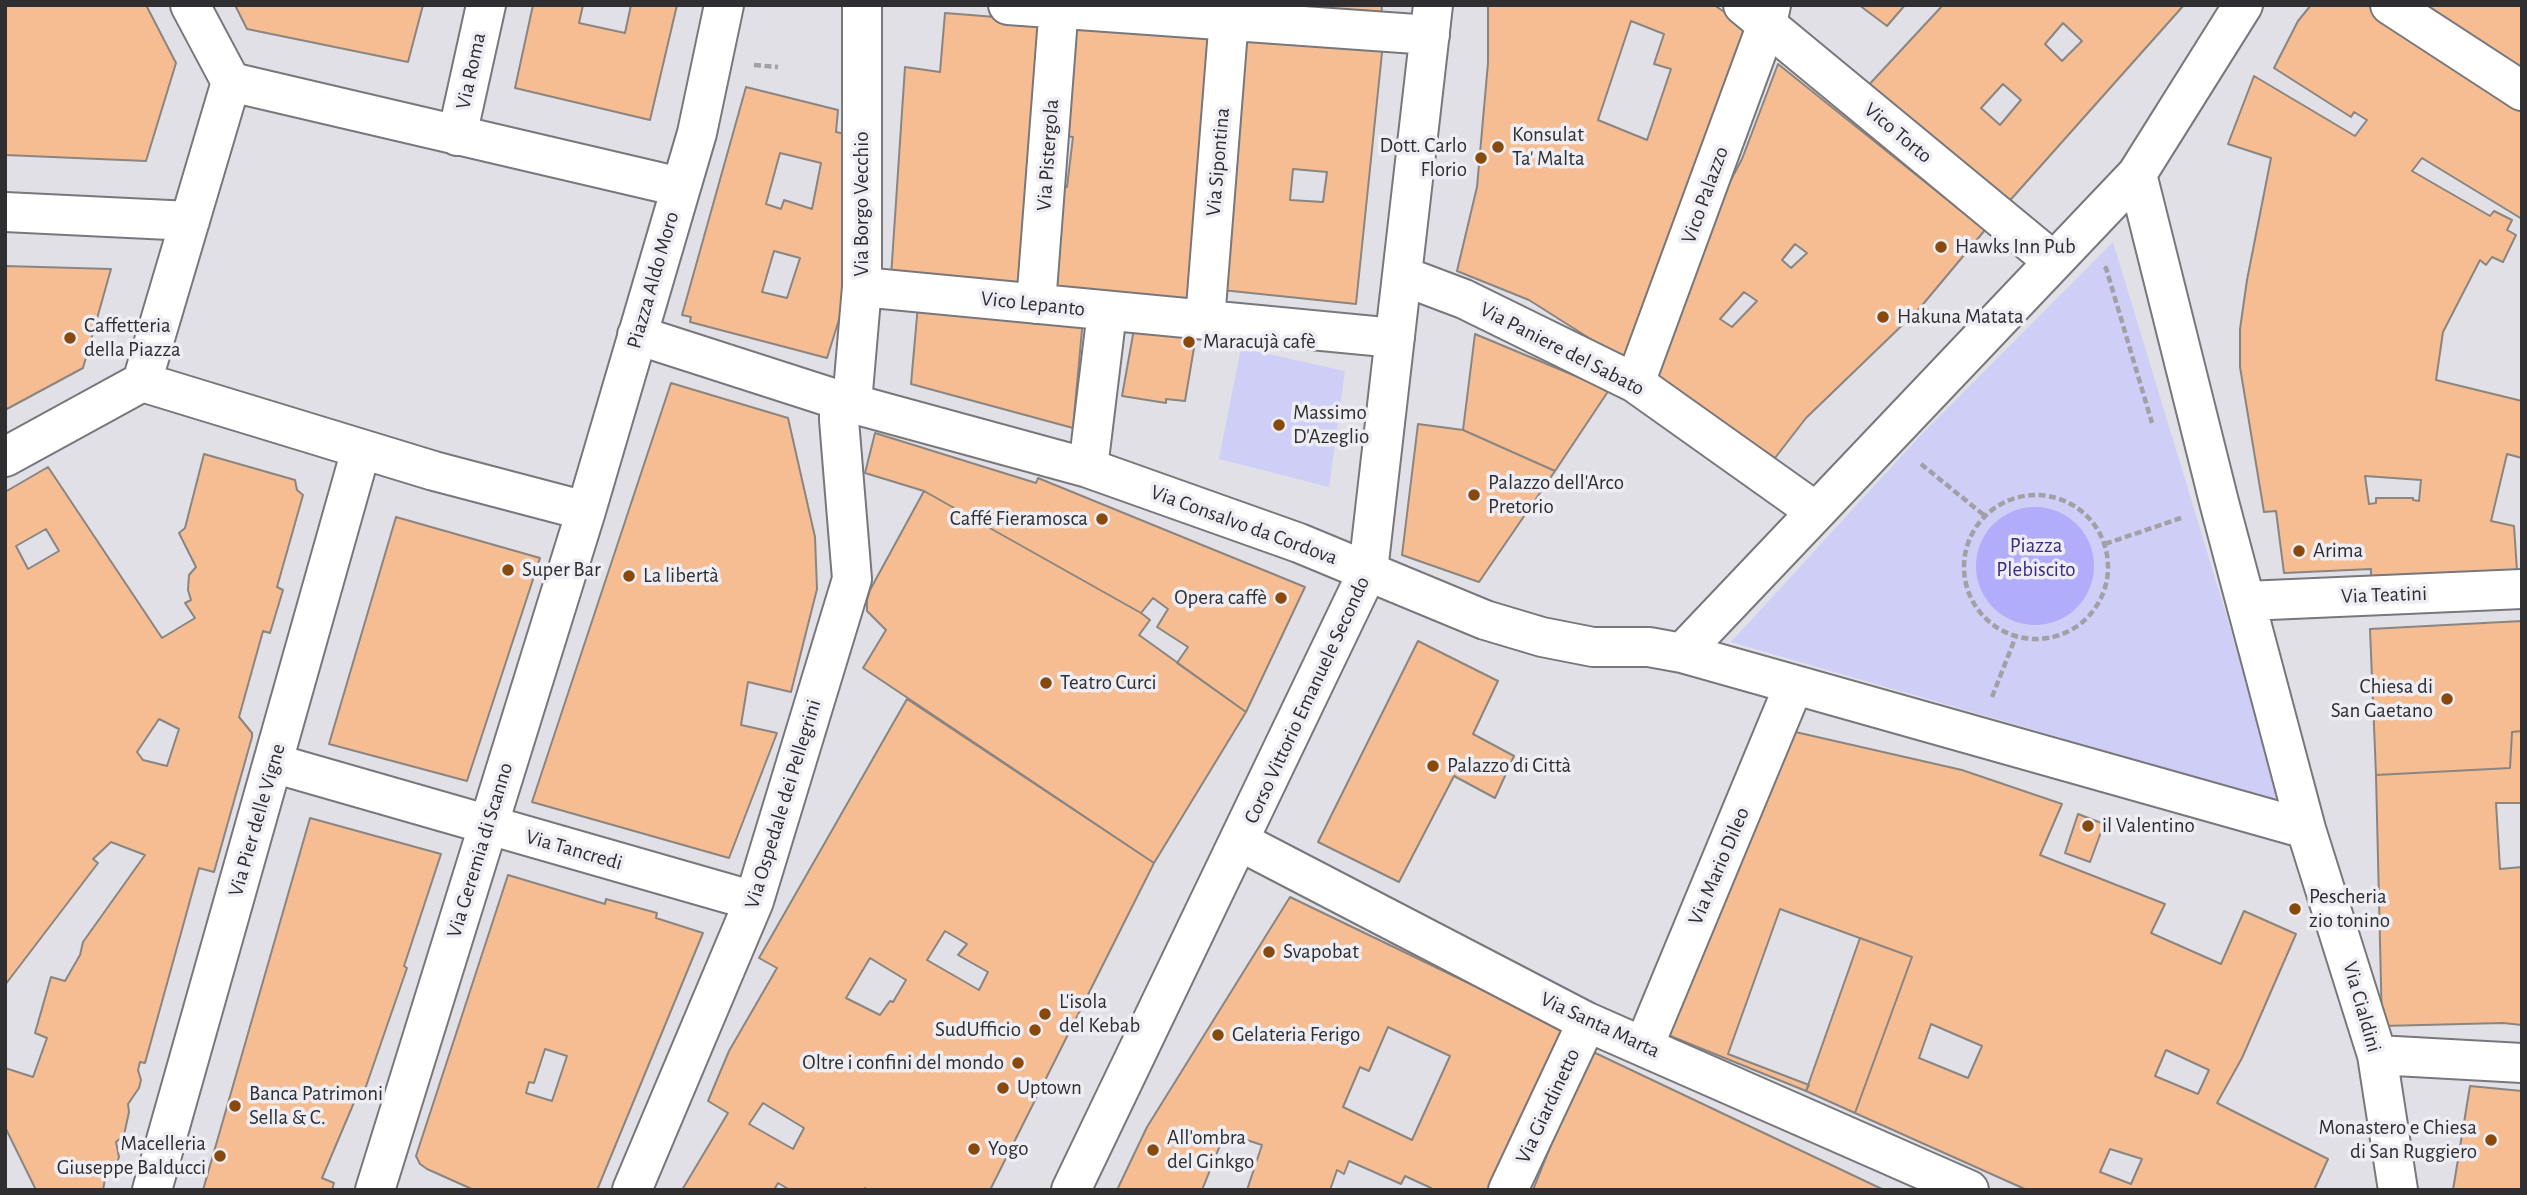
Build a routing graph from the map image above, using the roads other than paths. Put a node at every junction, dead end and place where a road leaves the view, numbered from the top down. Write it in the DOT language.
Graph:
graph roads {
  1 [pos="190,5"];
  2 [pos="486,5"];
  3 [pos="724,5"];
  4 [pos="862,5"];
  5 [pos="1008,5"];
  6 [pos="2243,5"];
  7 [pos="2390,5"];
  8 [pos="1059,7"];
  9 [pos="1760,12"];
  10 [pos="1230,13"];
  11 [pos="1431,20"];
  12 [pos="231,82"];
  13 [pos="2522,91"];
  14 [pos="457,136"];
  15 [pos="2137,174"];
  16 [pos="680,187"];
  17 [pos="5,212"];
  18 [pos="190,221"];
  19 [pos="2053,261"];
  20 [pos="1403,276"];
  21 [pos="862,287"];
  22 [pos="1036,304"];
  23 [pos="1107,312"];
  24 [pos="1205,320"];
  25 [pos="637,335"];
  26 [pos="1395,338"];
  27 [pos="142,382"];
  28 [pos="1635,383"];
  29 [pos="846,401"];
  30 [pos="361,450"];
  31 [pos="5,457"];
  32 [pos="1088,468"];
  33 [pos="586,511"];
  34 [pos="1815,511"];
  35 [pos="1368,571"];
  36 [pos="2522,589"];
  37 [pos="2246,601"];
  38 [pos="1682,653"];
  39 [pos="1794,685"];
  40 [pos="273,763"];
  41 [pos="487,825"];
  42 [pos="2306,830"];
  43 [pos="1239,841"];
  44 [pos="754,901"];
  45 [pos="1587,1022"];
  46 [pos="1644,1046"];
  47 [pos="2377,1055"];
  48 [pos="2522,1063"];
  49 [pos="385,1186"];
  50 [pos="152,1190"];
  51 [pos="632,1190"];
  52 [pos="1071,1190"];
  53 [pos="1508,1190"];
  54 [pos="1969,1190"];
  55 [pos="2398,1190"];
  1 -- 12 [label="street"];
  2 -- 14 [label="street, Via Roma"];
  3 -- 16 [label="street"];
  4 -- 21 [label="street, Via Borgo Vecchio"];
  5 -- 8 [label="street"];
  6 -- 15 [label="street"];
  7 -- 13 [label="street"];
  8 -- 10 [label="street"];
  8 -- 22 [label="street, Via Pistergola"];
  9 -- 19 [label="street, Vico Torto"];
  9 -- 28 [label="street, Vico Palazzo"];
  10 -- 11 [label="street"];
  10 -- 24 [label="street, Via Sipontina"];
  11 -- 20 [label="street, Corso Vittorio Emanuele Secondo"];
  12 -- 14 [label="street, Piazza Aldo Moro"];
  12 -- 18 [label="street"];
  14 -- 16 [label="street, Piazza Aldo Moro"];
  15 -- 19 [label="street"];
  15 -- 37 [label="street"];
  16 -- 25 [label="street, Piazza Aldo Moro"];
  17 -- 18 [label="street"];
  18 -- 27 [label="street"];
  19 -- 34 [label="street"];
  20 -- 26 [label="street, Corso Vittorio Emanuele Secondo"];
  20 -- 28 [label="street, Via Paniere del Sabato"];
  21 -- 22 [label="street, Vico Lepanto"];
  21 -- 29 [label="street, Via Borgo Vecchio"];
  22 -- 23 [label="street, Vico Lepanto"];
  23 -- 24 [label="street, Vico Lepanto"];
  23 -- 32 [label="street"];
  24 -- 26 [label="street, Vico Lepanto"];
  25 -- 29 [label="street, Via Consalvo da Cordova"];
  25 -- 33 [label="street, Piazza Aldo Moro"];
  26 -- 35 [label="street, Corso Vittorio Emanuele Secondo"];
  27 -- 30 [label="street"];
  27 -- 31 [label="street"];
  28 -- 34 [label="street, Via Paniere del Sabato"];
  29 -- 32 [label="street, Via Consalvo da Cordova"];
  29 -- 44 [label="street, Via Ospedale dei Pellegrini"];
  30 -- 33 [label="street"];
  30 -- 40 [label="street, Via Pier delle Vigne"];
  32 -- 35 [label="street, Via Consalvo da Cordova"];
  33 -- 41 [label="street, Via Geremia di Scanno"];
  34 -- 38 [label="street"];
  35 -- 38 [label="street, Via Consalvo da Cordova"];
  35 -- 43 [label="street, Corso Vittorio Emanuele Secondo"];
  36 -- 37 [label="street, Via Teatini"];
  37 -- 42 [label="street"];
  38 -- 39 [label="street"];
  39 -- 42 [label="street"];
  39 -- 46 [label="street, Via Mario Dileo"];
  40 -- 41 [label="street, Via Tancredi"];
  40 -- 50 [label="street, Via Pier delle Vigne"];
  41 -- 44 [label="street, Via Tancredi"];
  41 -- 49 [label="street, Via Geremia di Scanno"];
  42 -- 47 [label="street, Via Cialdini"];
  43 -- 45 [label="street, Via Santa Marta"];
  43 -- 52 [label="street, Corso Vittorio Emanuele Secondo"];
  44 -- 51 [label="street, Via Ospedale dei Pellegrini"];
  45 -- 46 [label="street, Via Santa Marta"];
  45 -- 53 [label="street, Via Giardinetto"];
  46 -- 54 [label="street, Via Santa Marta"];
  47 -- 48 [label="street"];
  47 -- 55 [label="street, Via Cialdini"];
}
